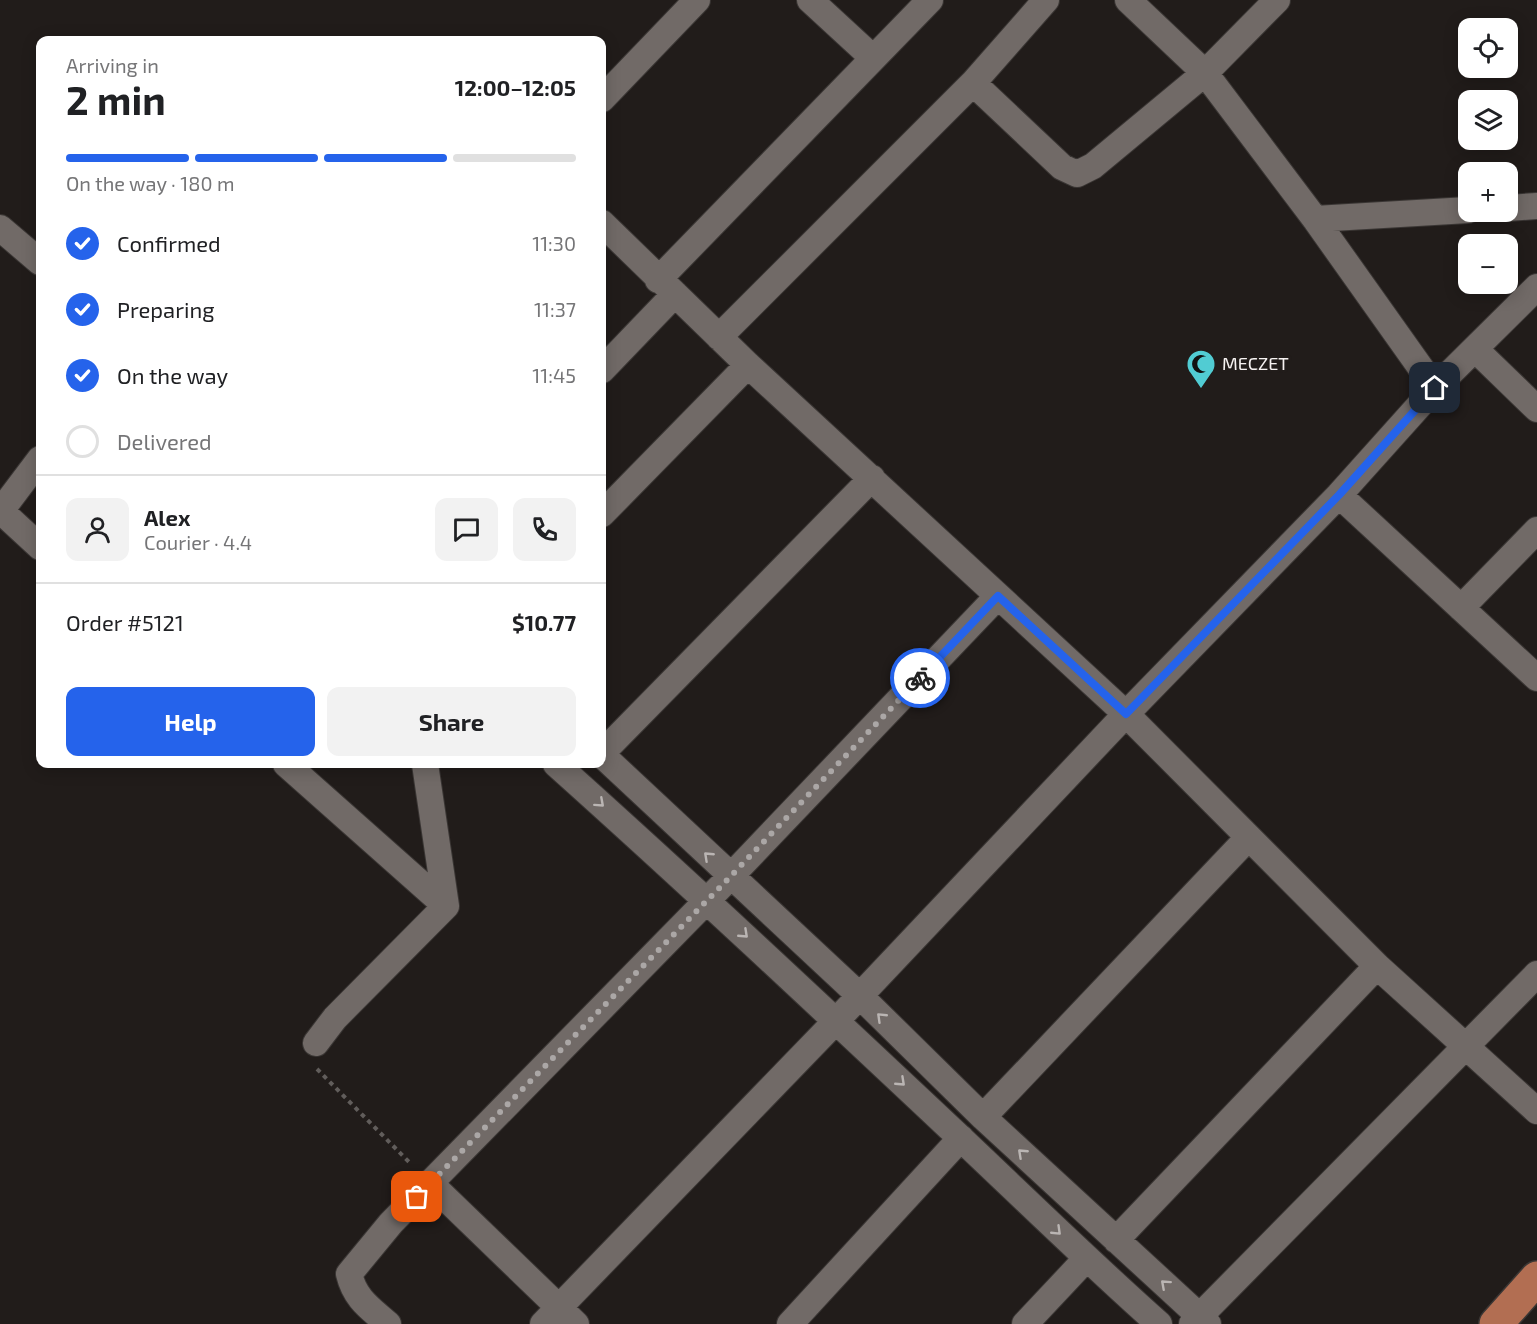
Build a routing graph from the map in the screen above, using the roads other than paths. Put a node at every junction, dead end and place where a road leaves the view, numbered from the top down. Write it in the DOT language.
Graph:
graph roads {
  1 [pos="697,0"];
  2 [pos="810,0"];
  3 [pos="930,0"];
  4 [pos="1046,0"];
  5 [pos="1128,0"];
  6 [pos="1278,0"];
  7 [pos="873,58"];
  8 [pos="1205,73"];
  9 [pos="973,83"];
  10 [pos="606,95"];
  11 [pos="1537,206"];
  12 [pos="1518,207"];
  13 [pos="1458,211"];
  14 [pos="1315,219"];
  15 [pos="0,228"];
  16 [pos="606,230"];
  17 [pos="36,259"];
  18 [pos="667,287"];
  19 [pos="1537,287"];
  20 [pos="719,337"];
  21 [pos="1475,349"];
  22 [pos="606,365"];
  23 [pos="748,365"];
  24 [pos="1435,388"];
  25 [pos="1537,409"];
  26 [pos="36,464"];
  27 [pos="872,478"];
  28 [pos="1339,495"];
  29 [pos="606,510"];
  30 [pos="0,512"];
  31 [pos="1537,530"];
  32 [pos="36,544"];
  33 [pos="998,596"];
  34 [pos="1461,608"];
  35 [pos="1537,678"];
  36 [pos="1126,714"];
  37 [pos="606,750"];
  38 [pos="606,758"];
  39 [pos="291,768"];
  40 [pos="426,768"];
  41 [pos="560,768"];
  42 [pos="1248,838"];
  43 [pos="730,877"];
  44 [pos="707,899"];
  45 [pos="446,906"];
  46 [pos="1377,966"];
  47 [pos="1537,974"];
  48 [pos="859,995"];
  49 [pos="836,1021"];
  50 [pos="316,1043"];
  51 [pos="1466,1046"];
  52 [pos="1537,1111"];
  53 [pos="983,1117"];
  54 [pos="961,1138"];
  55 [pos="431,1184"];
  56 [pos="1116,1240"];
  57 [pos="1086,1259"];
  58 [pos="1537,1278"];
  59 [pos="559,1319"];
  60 [pos="1200,1322"];
  61 [pos="388,1324"];
  62 [pos="790,1324"];
  63 [pos="1025,1324"];
  64 [pos="1159,1324"];
  65 [pos="1496,1324"];
  1 -- 10 [label="street"];
  2 -- 7 [label="street"];
  3 -- 7 [label="street"];
  4 -- 9 [label="street"];
  5 -- 8 [label="street"];
  6 -- 8 [label="street"];
  7 -- 18 [label="street"];
  8 -- 9 [label="street"];
  8 -- 14 [label="street"];
  9 -- 20 [label="street"];
  11 -- 12 [label="street"];
  13 -- 14 [label="street"];
  14 -- 24 [label="street"];
  15 -- 17 [label="street"];
  16 -- 18 [label="street"];
  18 -- 20 [label="street"];
  18 -- 22 [label="street"];
  19 -- 21 [label="street"];
  20 -- 23 [label="street"];
  21 -- 24 [label="street"];
  21 -- 25 [label="street"];
  23 -- 27 [label="street"];
  23 -- 29 [label="street"];
  24 -- 28 [label="street"];
  26 -- 30 [label="street"];
  27 -- 33 [label="street"];
  27 -- 37 [label="street"];
  28 -- 34 [label="street"];
  28 -- 36 [label="street"];
  30 -- 32 [label="street"];
  31 -- 34 [label="street"];
  33 -- 36 [label="street"];
  33 -- 43 [label="street"];
  34 -- 35 [label="street"];
  36 -- 42 [label="street"];
  36 -- 48 [label="street"];
  43 -- 38 [label="street, one-way"];
  39 -- 45 [label="street"];
  40 -- 45 [label="street"];
  41 -- 44 [label="street, one-way"];
  42 -- 46 [label="street"];
  42 -- 53 [label="street"];
  43 -- 44 [label="street"];
  43 -- 48 [label="street"];
  44 -- 49 [label="street, one-way"];
  44 -- 55 [label="street"];
  45 -- 50 [label="street"];
  46 -- 51 [label="street"];
  46 -- 56 [label="street"];
  47 -- 51 [label="street"];
  48 -- 49 [label="street"];
  53 -- 48 [label="street, one-way"];
  49 -- 54 [label="street, one-way"];
  49 -- 59 [label="street"];
  51 -- 52 [label="street"];
  51 -- 60 [label="street"];
  56 -- 53 [label="street, one-way"];
  54 -- 57 [label="street, one-way"];
  54 -- 62 [label="street"];
  55 -- 59 [label="street"];
  55 -- 61 [label="street"];
  60 -- 56 [label="street, one-way"];
  57 -- 63 [label="street"];
  57 -- 64 [label="street"];
  58 -- 65 [label="main road"];
}
